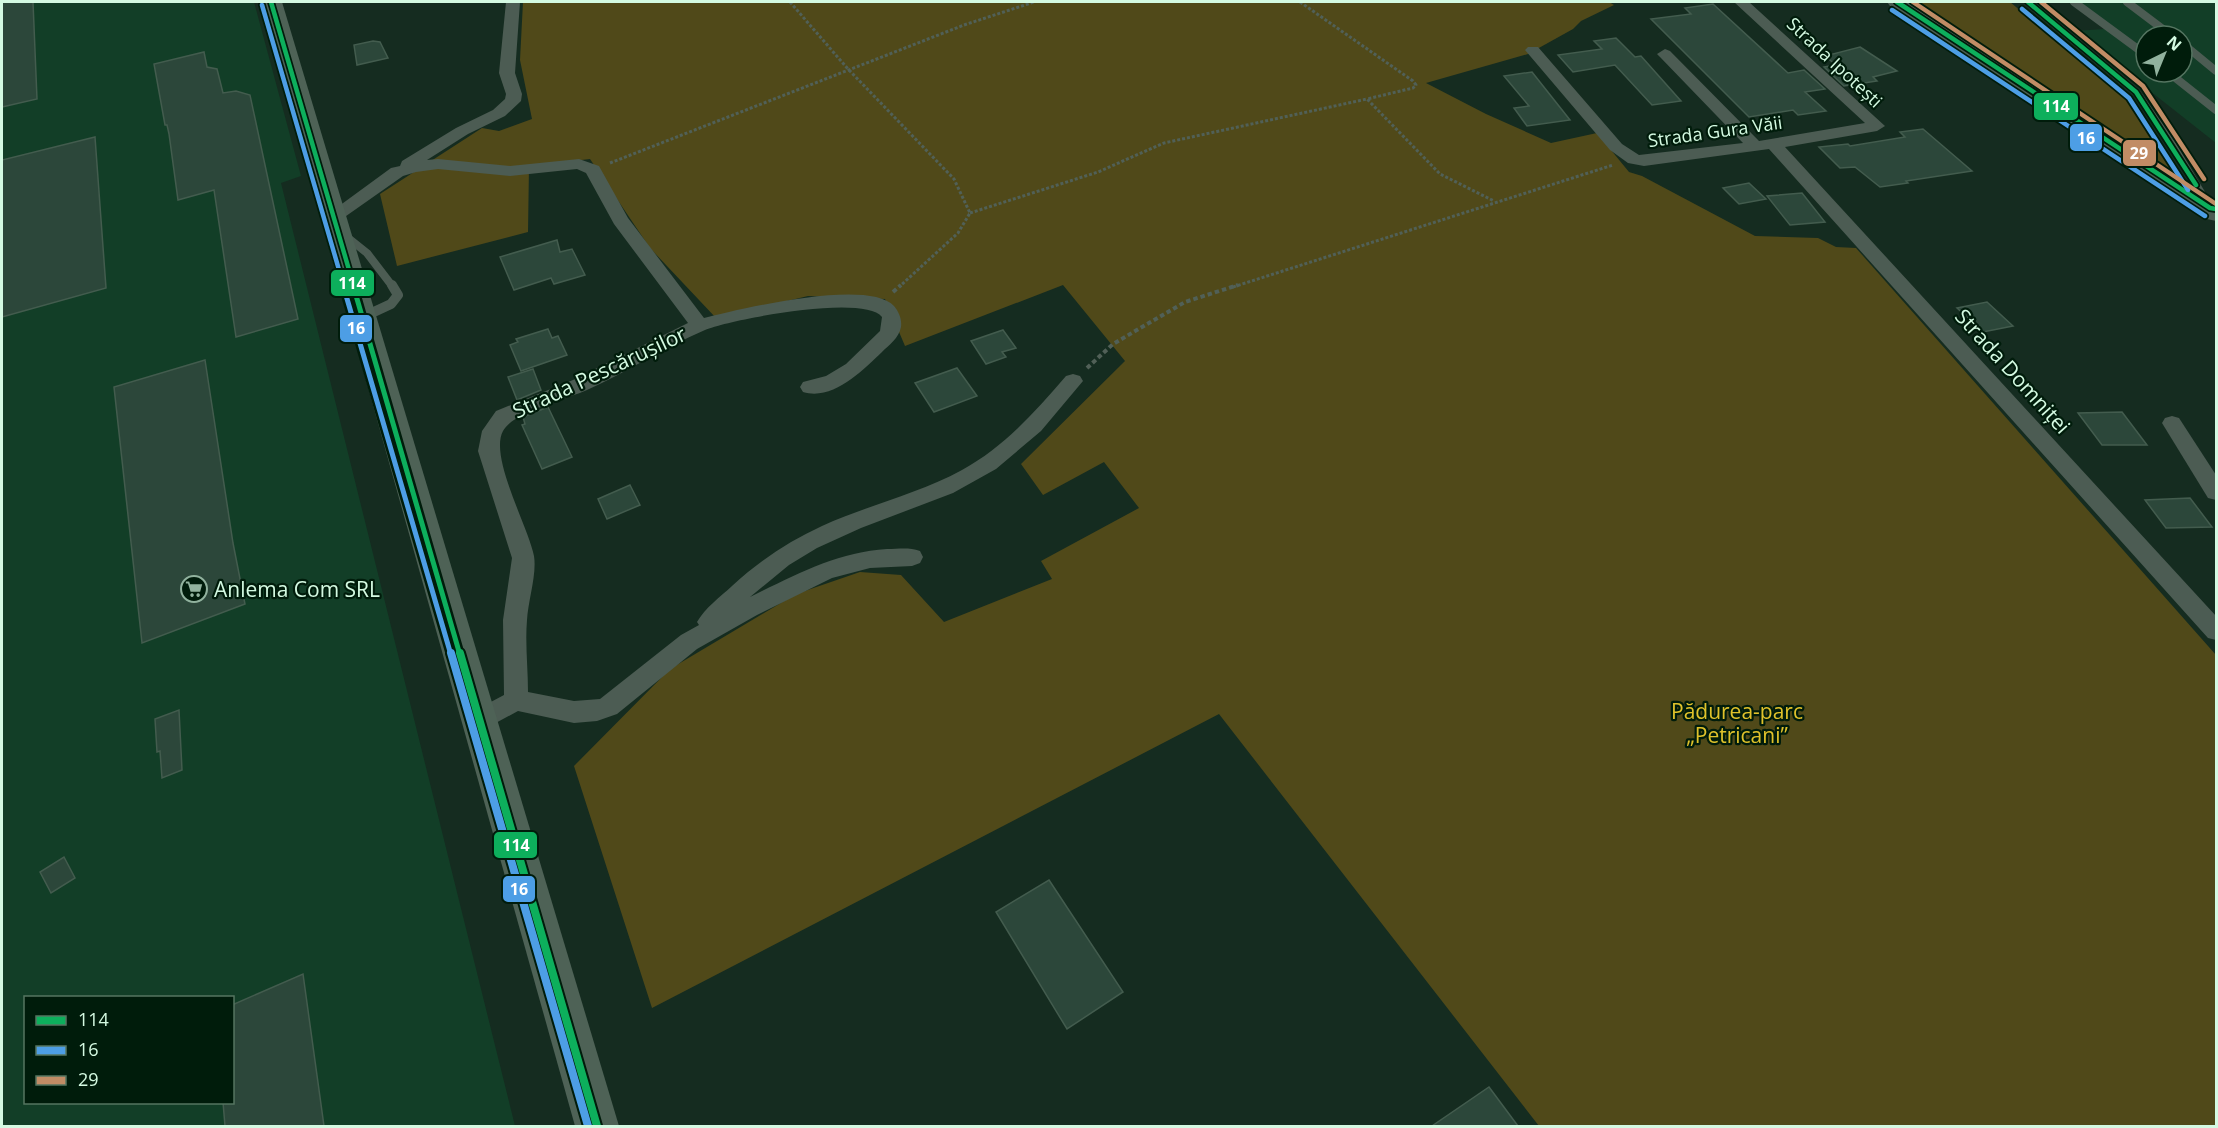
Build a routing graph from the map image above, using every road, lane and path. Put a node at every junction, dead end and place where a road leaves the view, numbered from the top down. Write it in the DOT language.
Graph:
graph roads {
  1 [pos="271,2"];
  2 [pos="513,2"];
  3 [pos="790,2"];
  4 [pos="1034,2"];
  5 [pos="1300,2"];
  6 [pos="1741,2"];
  7 [pos="1897,2"];
  8 [pos="2028,2"];
  9 [pos="2074,2"];
  10 [pos="2127,2"];
  11 [pos="2156,24"];
  12 [pos="2134,46"];
  13 [pos="1533,50"];
  14 [pos="2194,53"];
  15 [pos="1665,54"];
  16 [pos="848,69"];
  17 [pos="2217,71"];
  18 [pos="2183,84"];
  19 [pos="1367,99"];
  20 [pos="2217,110"];
  21 [pos="1877,126"];
  22 [pos="1764,145"];
  23 [pos="1634,159"];
  24 [pos="593,170"];
  25 [pos="397,172"];
  26 [pos="1495,201"];
  27 [pos="2214,210"];
  28 [pos="970,213"];
  29 [pos="336,224"];
  30 [pos="879,305"];
  31 [pos="700,326"];
  32 [pos="1073,381"];
  33 [pos="810,387"];
  34 [pos="2172,423"];
  35 [pos="2217,492"];
  36 [pos="912,557"];
  37 [pos="2217,631"];
  38 [pos="689,642"];
  39 [pos="516,700"];
  40 [pos="479,721"];
  41 [pos="597,1126"];
  1 -- 29 [label="main road"];
  2 -- 25 [label="street"];
  3 -- 16 [label="path"];
  4 -- 16 [label="path"];
  5 -- 19 [label="path"];
  6 -- 21 [label="street, Strada Ipotești"];
  7 -- 27 [label="main road"];
  8 -- 27 [label="lane"];
  9 -- 12 [label="lane"];
  10 -- 11 [label="lane"];
  13 -- 23 [label="street, Strada Gura Văii"];
  14 -- 17 [label="lane"];
  15 -- 22 [label="street, Strada Domniței"];
  16 -- 24 [label="path"];
  16 -- 28 [label="path"];
  18 -- 20 [label="lane"];
  19 -- 26 [label="path"];
  19 -- 28 [label="path"];
  21 -- 22 [label="street, Strada Gura Văii"];
  22 -- 23 [label="street, Strada Gura Văii"];
  22 -- 37 [label="street, Strada Domniței"];
  23 -- 26 [label="path"];
  24 -- 25 [label="street"];
  24 -- 31 [label="street, Strada Pescărușilor"];
  25 -- 29 [label="street"];
  26 -- 32 [label="path"];
  28 -- 30 [label="path"];
  29 -- 40 [label="main road"];
  30 -- 31 [label="street, Strada Pescărușilor"];
  30 -- 33 [label="street"];
  31 -- 39 [label="street, Strada Pescărușilor"];
  32 -- 38 [label="street"];
  34 -- 35 [label="street"];
  36 -- 38 [label="street"];
  38 -- 39 [label="street"];
  39 -- 40 [label="street"];
  40 -- 41 [label="main road"];
}
